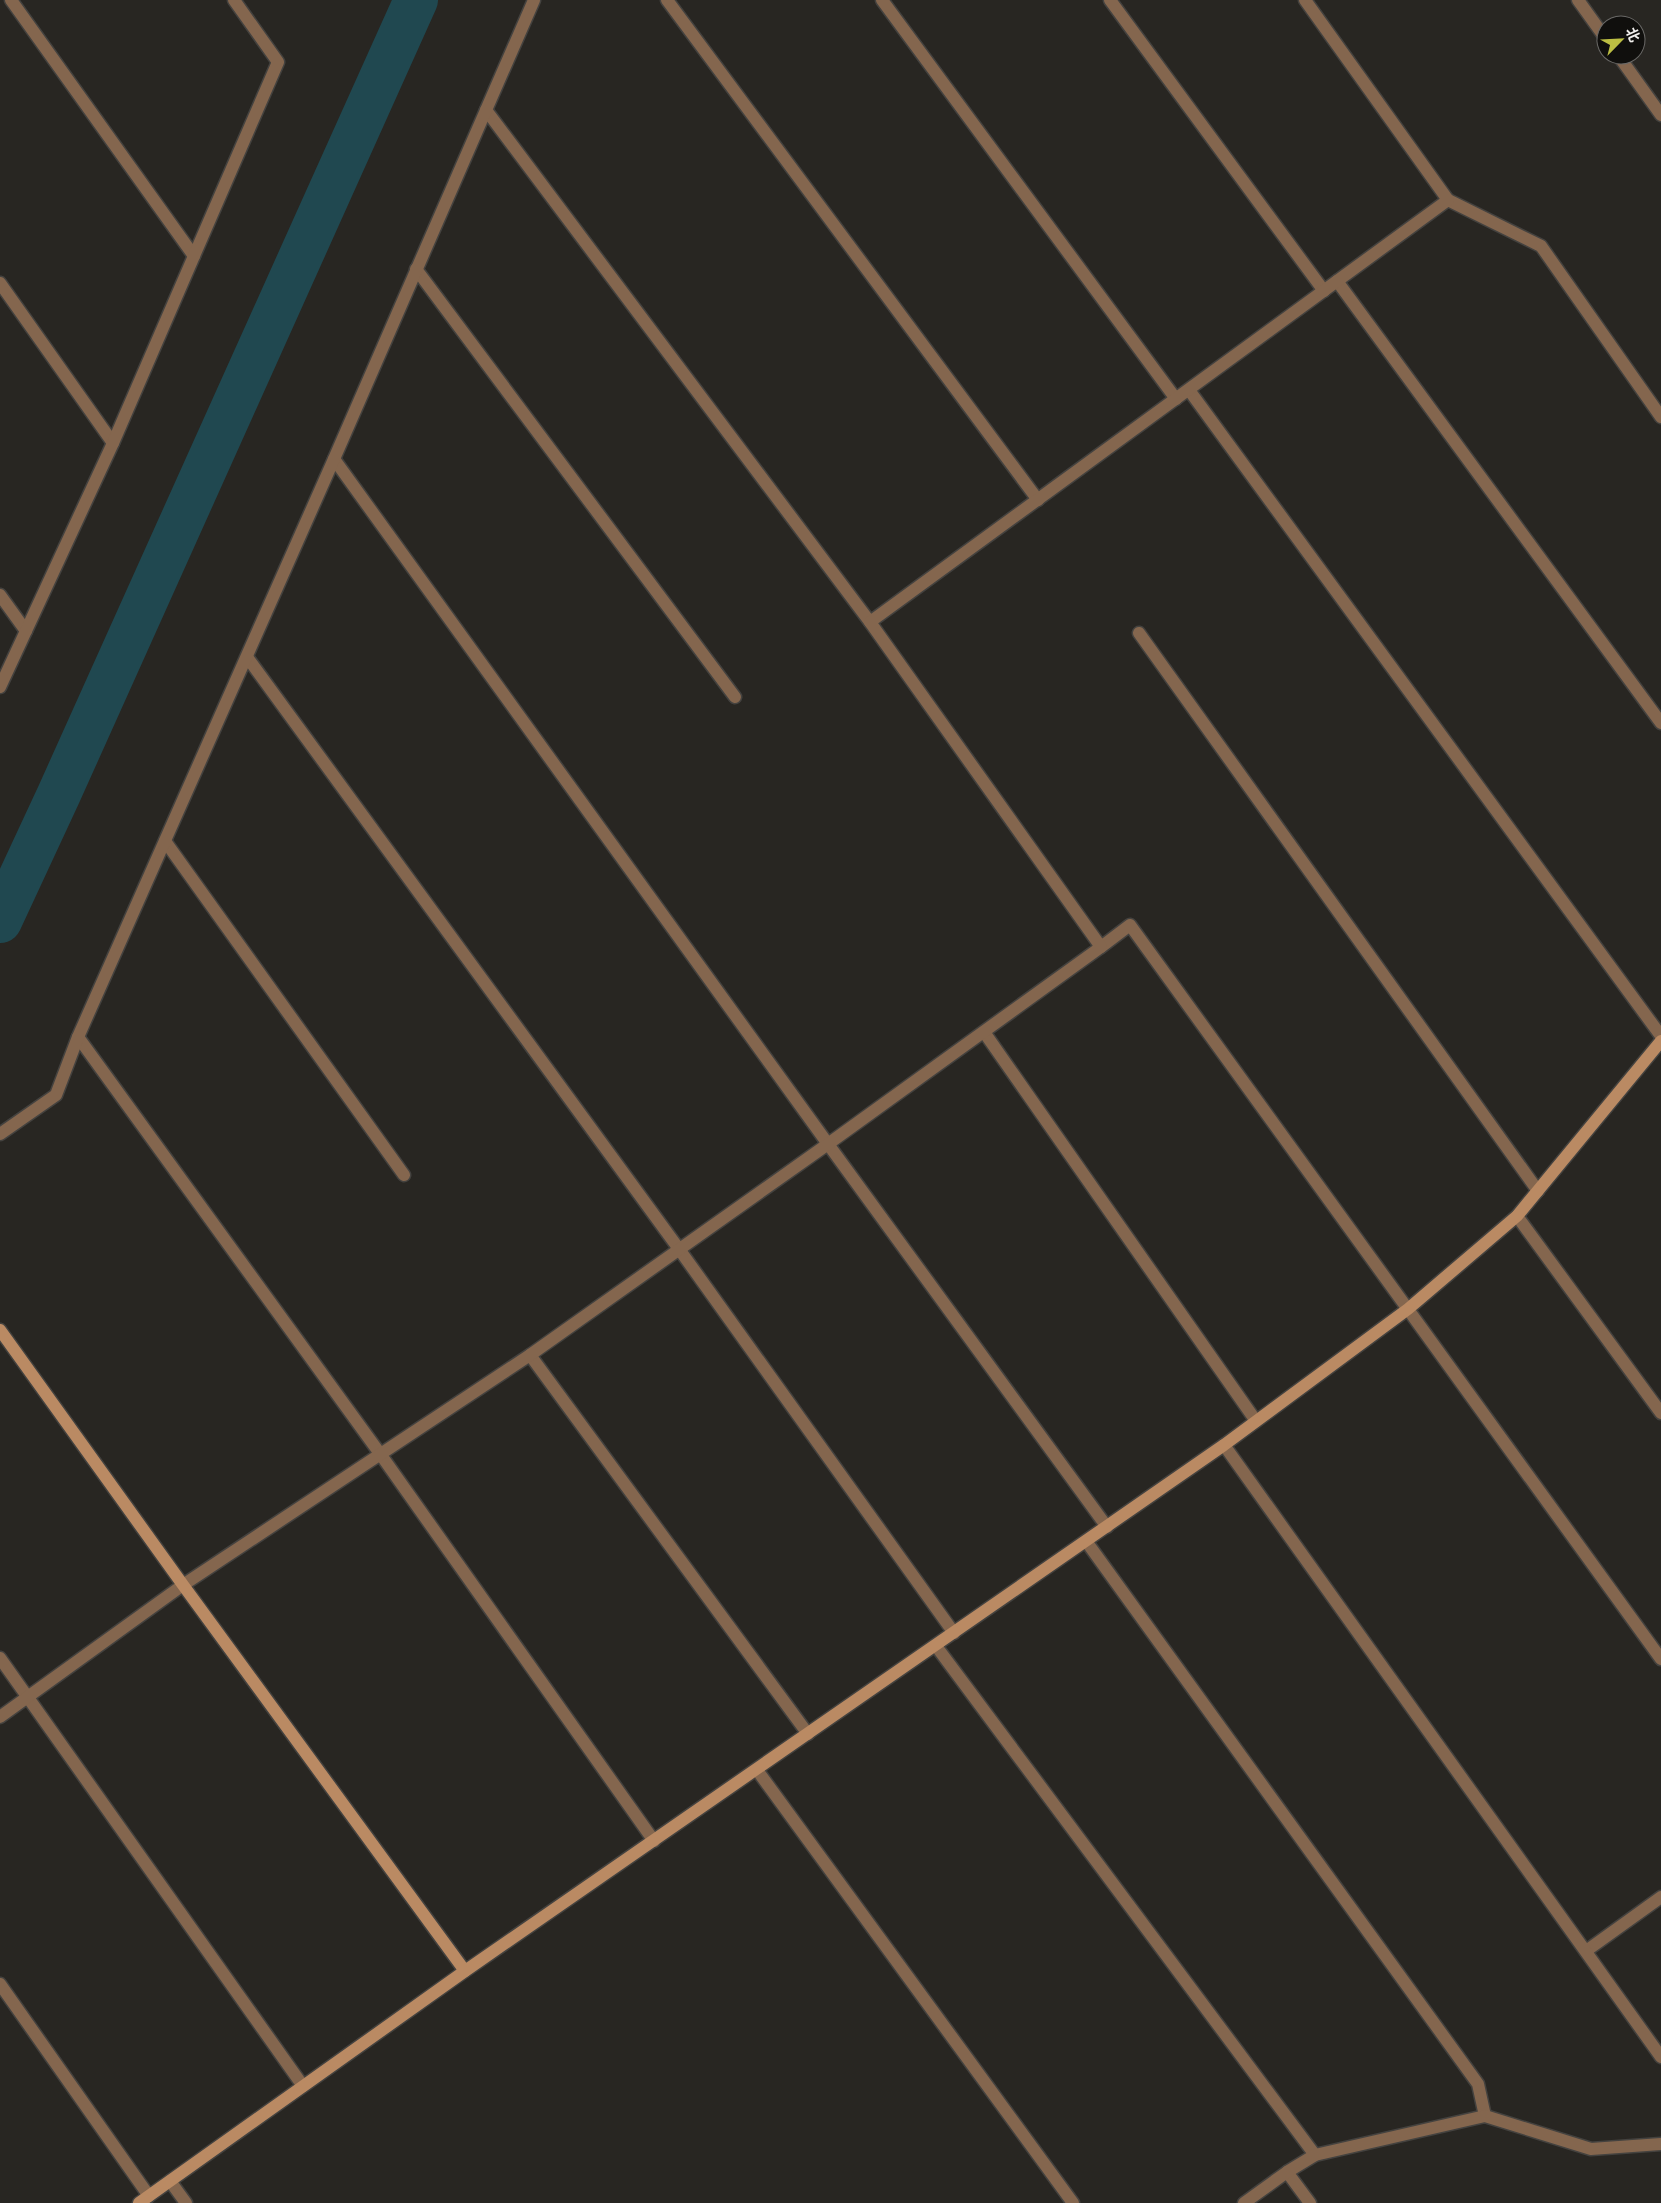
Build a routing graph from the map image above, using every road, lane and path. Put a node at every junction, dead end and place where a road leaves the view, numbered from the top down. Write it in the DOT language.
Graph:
graph roads {
  1 [pos="11,0"];
  2 [pos="234,0"];
  3 [pos="534,0"];
  4 [pos="667,0"];
  5 [pos="882,0"];
  6 [pos="1110,0"];
  7 [pos="1306,0"];
  8 [pos="1578,0"];
  9 [pos="1596,25"];
  10 [pos="1625,65"];
  11 [pos="486,110"];
  12 [pos="1661,115"];
  13 [pos="1448,200"];
  14 [pos="194,256"];
  15 [pos="416,269"];
  16 [pos="1337,281"];
  17 [pos="0,284"];
  18 [pos="1324,291"];
  19 [pos="1189,390"];
  20 [pos="1176,399"];
  21 [pos="1661,416"];
  22 [pos="113,443"];
  23 [pos="334,459"];
  24 [pos="1038,500"];
  25 [pos="0,595"];
  26 [pos="870,622"];
  27 [pos="26,631"];
  28 [pos="1139,633"];
  29 [pos="247,658"];
  30 [pos="0,687"];
  31 [pos="735,697"];
  32 [pos="1661,723"];
  33 [pos="165,842"];
  34 [pos="1100,947"];
  35 [pos="984,1032"];
  36 [pos="1661,1036"];
  37 [pos="78,1037"];
  38 [pos="1661,1041"];
  39 [pos="0,1134"];
  40 [pos="828,1144"];
  41 [pos="404,1175"];
  42 [pos="1538,1192"];
  43 [pos="1517,1216"];
  44 [pos="679,1249"];
  45 [pos="1408,1309"];
  46 [pos="0,1330"];
  47 [pos="530,1355"];
  48 [pos="1661,1413"];
  49 [pos="1256,1422"];
  50 [pos="1224,1446"];
  51 [pos="381,1454"];
  52 [pos="1107,1527"];
  53 [pos="1086,1541"];
  54 [pos="183,1585"];
  55 [pos="954,1633"];
  56 [pos="936,1646"];
  57 [pos="0,1658"];
  58 [pos="1661,1659"];
  59 [pos="28,1696"];
  60 [pos="0,1717"];
  61 [pos="808,1734"];
  62 [pos="757,1770"];
  63 [pos="654,1841"];
  64 [pos="1661,1897"];
  65 [pos="1586,1951"];
  66 [pos="465,1971"];
  67 [pos="0,1984"];
  68 [pos="1661,2057"];
  69 [pos="304,2086"];
  70 [pos="1485,2116"];
  71 [pos="1661,2144"];
  72 [pos="1315,2156"];
  73 [pos="1287,2172"];
  74 [pos="170,2181"];
  75 [pos="144,2199"];
  76 [pos="186,2203"];
  77 [pos="1073,2203"];
  78 [pos="1244,2203"];
  79 [pos="1310,2203"];
  1 -- 14 [label="street"];
  2 -- 14 [label="street"];
  3 -- 11 [label="street"];
  4 -- 24 [label="street"];
  5 -- 20 [label="street"];
  6 -- 18 [label="street"];
  7 -- 13 [label="street"];
  8 -- 9 [label="street"];
  10 -- 12 [label="street"];
  11 -- 15 [label="street"];
  11 -- 26 [label="street"];
  13 -- 16 [label="street"];
  13 -- 21 [label="street"];
  14 -- 22 [label="street"];
  15 -- 23 [label="street"];
  15 -- 31 [label="street"];
  16 -- 18 [label="street"];
  16 -- 32 [label="street"];
  17 -- 22 [label="street"];
  18 -- 19 [label="street"];
  19 -- 20 [label="street"];
  19 -- 36 [label="street"];
  20 -- 24 [label="street"];
  22 -- 27 [label="street"];
  23 -- 29 [label="street"];
  23 -- 40 [label="street"];
  24 -- 26 [label="street"];
  25 -- 27 [label="street"];
  26 -- 34 [label="street"];
  27 -- 30 [label="street"];
  28 -- 42 [label="street"];
  29 -- 33 [label="street"];
  29 -- 44 [label="street"];
  33 -- 37 [label="street"];
  33 -- 41 [label="street"];
  34 -- 35 [label="street"];
  34 -- 45 [label="street"];
  35 -- 40 [label="street"];
  35 -- 49 [label="street"];
  37 -- 39 [label="street"];
  37 -- 51 [label="street"];
  38 -- 42 [label="street"];
  40 -- 44 [label="street"];
  40 -- 52 [label="street"];
  42 -- 43 [label="street"];
  43 -- 45 [label="street"];
  43 -- 48 [label="street"];
  44 -- 47 [label="street"];
  44 -- 55 [label="street"];
  45 -- 49 [label="street"];
  45 -- 58 [label="street"];
  46 -- 54 [label="street"];
  47 -- 51 [label="street"];
  47 -- 61 [label="street"];
  49 -- 50 [label="street"];
  50 -- 52 [label="street"];
  50 -- 65 [label="street"];
  51 -- 54 [label="street"];
  51 -- 63 [label="street"];
  52 -- 53 [label="street"];
  53 -- 55 [label="street"];
  53 -- 70 [label="street"];
  54 -- 59 [label="street"];
  54 -- 66 [label="street"];
  55 -- 56 [label="street"];
  56 -- 61 [label="street"];
  56 -- 72 [label="street"];
  57 -- 59 [label="street"];
  59 -- 60 [label="street"];
  59 -- 69 [label="street"];
  61 -- 62 [label="street"];
  62 -- 63 [label="street"];
  62 -- 77 [label="street"];
  63 -- 66 [label="street"];
  64 -- 65 [label="street"];
  65 -- 68 [label="street"];
  66 -- 69 [label="street"];
  67 -- 75 [label="street"];
  69 -- 74 [label="street"];
  70 -- 71 [label="street"];
  70 -- 72 [label="street"];
  72 -- 73 [label="street"];
  73 -- 78 [label="street"];
  73 -- 79 [label="street"];
  74 -- 75 [label="street"];
  74 -- 76 [label="street"];
}
